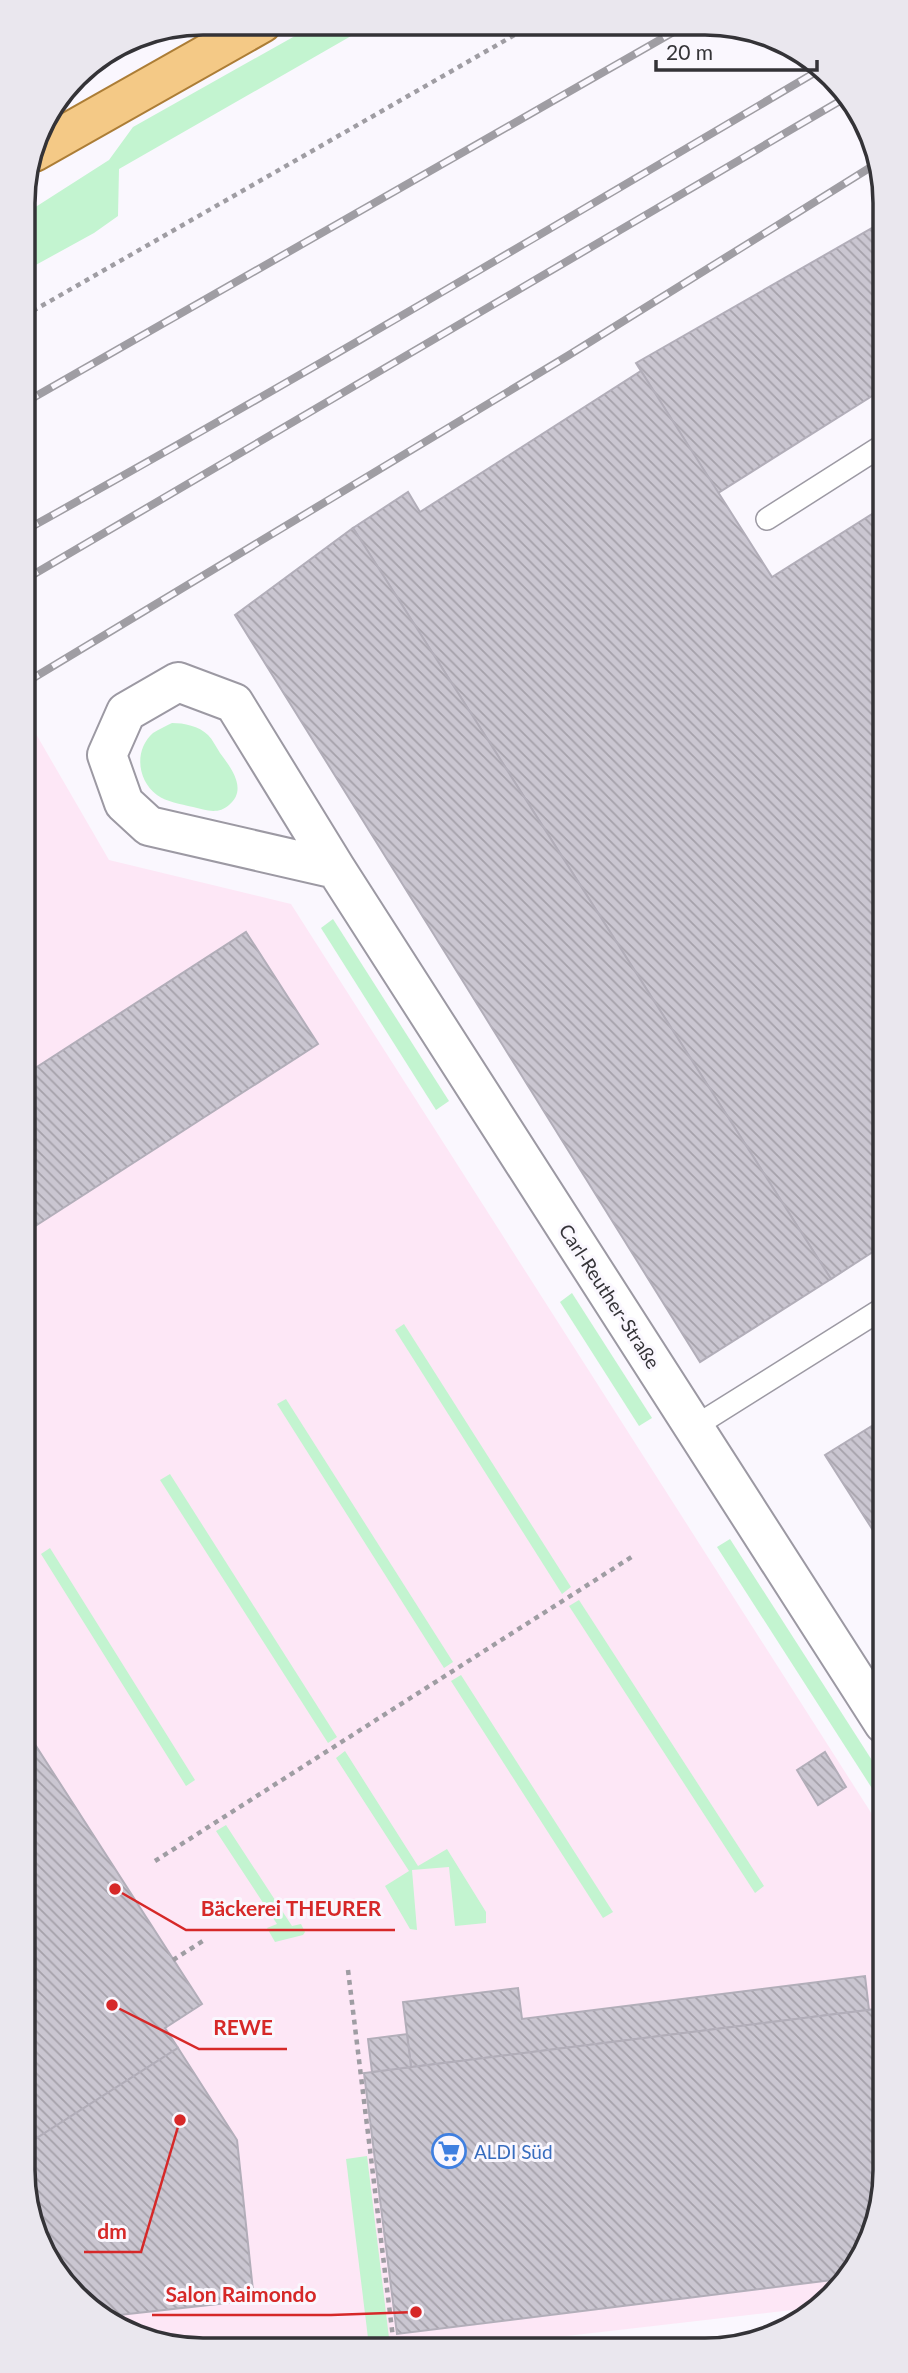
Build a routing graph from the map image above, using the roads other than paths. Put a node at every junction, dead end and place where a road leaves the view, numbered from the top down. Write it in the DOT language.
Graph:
graph roads {
  1 [pos="241,35"];
  2 [pos="82,125"];
  3 [pos="51,129"];
  4 [pos="45,146"];
  5 [pos="873,451"];
  6 [pos="767,519"];
  7 [pos="336,869"];
  8 [pos="873,1315"];
  9 [pos="694,1427"];
  10 [pos="873,1707"];
  1 -- 2 [label="main road"];
  2 -- 3 [label="lane"];
  2 -- 4 [label="main road"];
  5 -- 6 [label="lane"];
  7 -- 7 [label="street, Carl-Reuther-Straße"];
  7 -- 9 [label="street, Carl-Reuther-Straße"];
  8 -- 9 [label="lane"];
  9 -- 10 [label="street, Carl-Reuther-Straße"];
}
